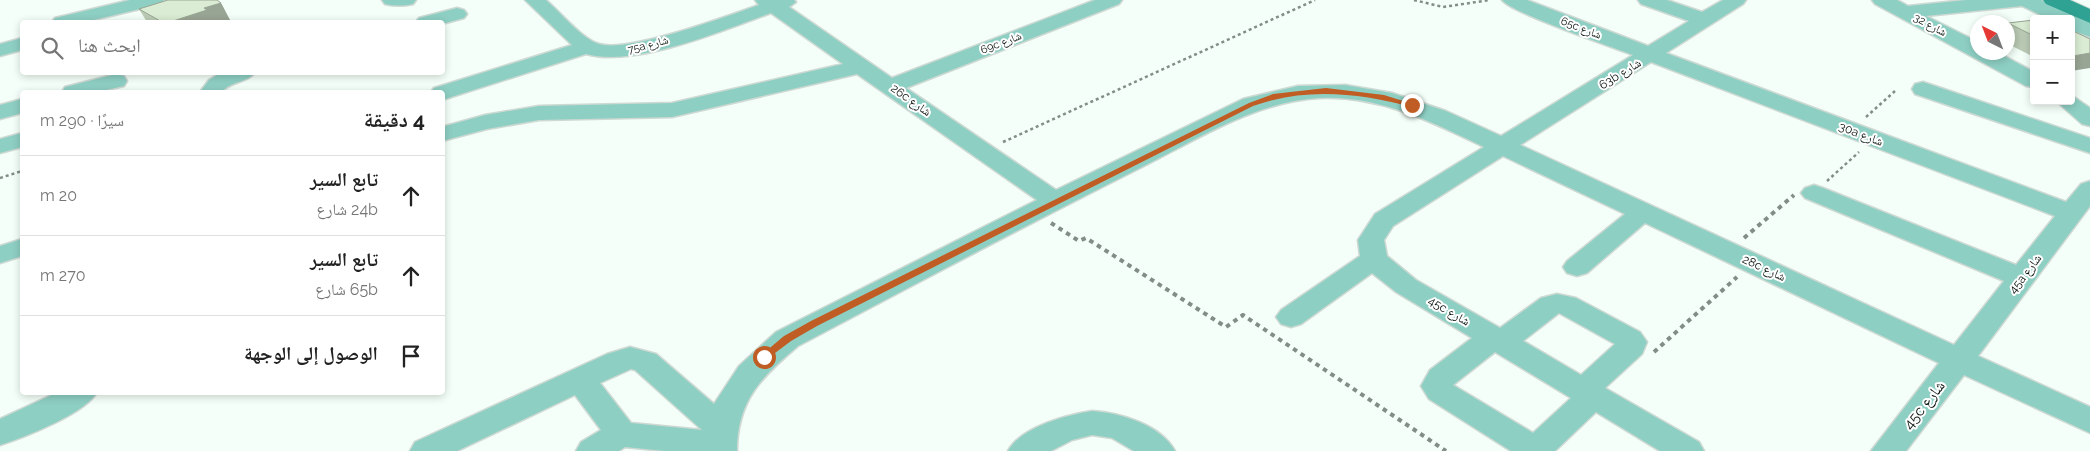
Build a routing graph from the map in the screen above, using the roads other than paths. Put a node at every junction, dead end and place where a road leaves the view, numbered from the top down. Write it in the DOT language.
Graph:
graph roads {
  1 [pos="154,0"];
  2 [pos="392,0"];
  3 [pos="406,0"];
  4 [pos="536,0"];
  5 [pos="1112,0"];
  6 [pos="1512,0"];
  7 [pos="1648,0"];
  8 [pos="1736,0"];
  9 [pos="1882,0"];
  10 [pos="2025,0"];
  11 [pos="2053,0"];
  12 [pos="777,2"];
  13 [pos="172,7"];
  14 [pos="87,8"];
  15 [pos="1904,12"];
  16 [pos="457,14"];
  17 [pos="2057,15"];
  18 [pos="2090,17"];
  19 [pos="66,20"];
  20 [pos="117,20"];
  21 [pos="434,20"];
  22 [pos="1705,20"];
  23 [pos="2075,24"];
  24 [pos="2090,30"];
  25 [pos="20,33"];
  26 [pos="0,38"];
  27 [pos="20,45"];
  28 [pos="587,47"];
  29 [pos="1970,47"];
  30 [pos="0,50"];
  31 [pos="1650,55"];
  32 [pos="1994,60"];
  33 [pos="862,66"];
  34 [pos="237,75"];
  35 [pos="2030,80"];
  36 [pos="117,82"];
  37 [pos="891,86"];
  38 [pos="1923,89"];
  39 [pos="82,90"];
  40 [pos="212,90"];
  41 [pos="445,92"];
  42 [pos="2072,105"];
  43 [pos="20,107"];
  44 [pos="0,112"];
  45 [pos="2090,119"];
  46 [pos="445,133"];
  47 [pos="20,141"];
  48 [pos="0,146"];
  49 [pos="2090,146"];
  50 [pos="1503,147"];
  51 [pos="1814,193"];
  52 [pos="2084,198"];
  53 [pos="1045,206"];
  54 [pos="1643,212"];
  55 [pos="20,248"];
  56 [pos="0,255"];
  57 [pos="1374,259"];
  58 [pos="1577,268"];
  59 [pos="2022,278"];
  60 [pos="1291,317"];
  61 [pos="1498,340"];
  62 [pos="1960,360"];
  63 [pos="580,380"];
  64 [pos="1588,393"];
  65 [pos="76,395"];
  66 [pos="2090,421"];
  67 [pos="8,430"];
  68 [pos="720,441"];
  69 [pos="605,443"];
  70 [pos="426,451"];
  71 [pos="1025,451"];
  72 [pos="1158,451"];
  73 [pos="1687,451"];
  74 [pos="1888,451"];
  1 -- 14 [label="street"];
  2 -- 3 [label="street"];
  4 -- 28 [label="street"];
  5 -- 37 [label="street, 69c شارع"];
  6 -- 31 [label="street, 65c شارع"];
  7 -- 22 [label="street"];
  8 -- 22 [label="street, 63b شارع"];
  9 -- 15 [label="street, شارع 32"];
  10 -- 15 [label="street"];
  10 -- 17 [label="street"];
  11 -- 18 [label="main road"];
  12 -- 28 [label="street, 75a شارع"];
  12 -- 33 [label="street, 26c شارع"];
  13 -- 20 [label="street"];
  14 -- 19 [label="street"];
  15 -- 29 [label="street, شارع 32"];
  16 -- 21 [label="street"];
  22 -- 31 [label="street, 63b شارع"];
  23 -- 24 [label="street"];
  25 -- 26 [label="street"];
  27 -- 30 [label="street"];
  28 -- 41 [label="street"];
  31 -- 50 [label="street, 63b شارع"];
  31 -- 52 [label="street, 30a شارع"];
  32 -- 35 [label="street, شارع 32"];
  33 -- 37 [label="street, 26c شارع"];
  33 -- 46 [label="street"];
  34 -- 40 [label="street"];
  36 -- 39 [label="street"];
  37 -- 53 [label="street, 26c شارع"];
  38 -- 49 [label="street"];
  42 -- 45 [label="street"];
  43 -- 44 [label="street"];
  47 -- 48 [label="street"];
  50 -- 53 [label="street, 28c شارع"];
  50 -- 54 [label="street, 28c شارع"];
  50 -- 57 [label="street"];
  51 -- 59 [label="street"];
  52 -- 59 [label="street, 45a شارع"];
  53 -- 68 [label="street, 28c شارع"];
  54 -- 58 [label="street"];
  54 -- 62 [label="street, 28c شارع"];
  55 -- 56 [label="street"];
  57 -- 60 [label="street"];
  57 -- 61 [label="street, 45c شارع"];
  59 -- 62 [label="street, 45a شارع"];
  61 -- 64 [label="street, 45c شارع"];
  61 -- 64 [label="street"];
  61 -- 64 [label="street"];
  62 -- 66 [label="street, 28c شارع"];
  62 -- 74 [label="street, 45c شارع"];
  63 -- 68 [label="street"];
  63 -- 69 [label="street"];
  63 -- 70 [label="street"];
  64 -- 73 [label="street, 45c شارع"];
  65 -- 67 [label="street"];
  68 -- 69 [label="street"];
  71 -- 72 [label="street"];
}
